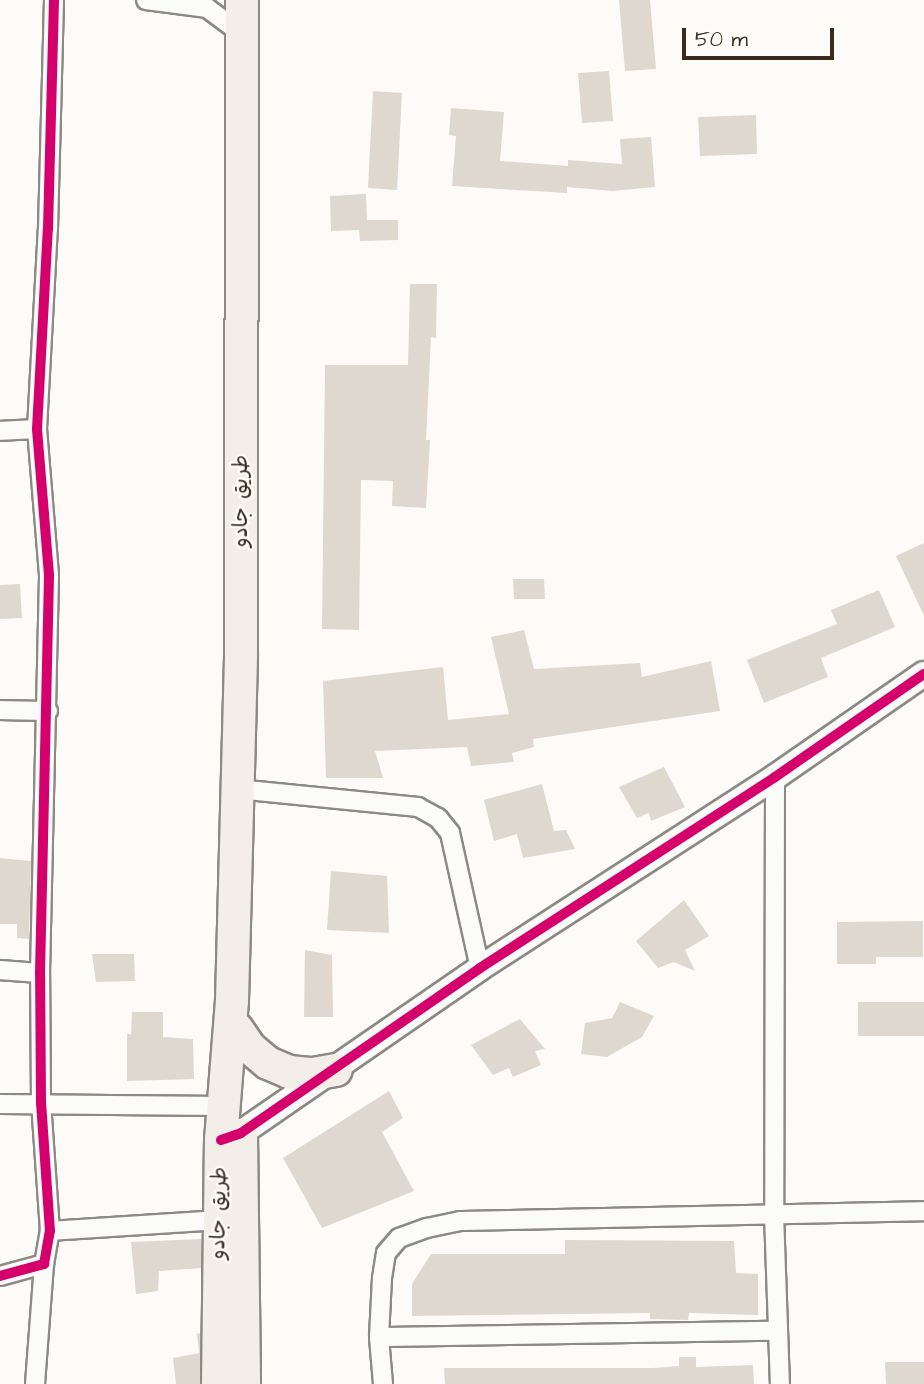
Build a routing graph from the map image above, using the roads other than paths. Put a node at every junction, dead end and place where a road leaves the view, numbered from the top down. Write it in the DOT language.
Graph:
graph roads {
  1 [pos="54,0"];
  2 [pos="146,0"];
  3 [pos="242,0"];
  4 [pos="208,4"];
  5 [pos="242,34"];
  6 [pos="37,429"];
  7 [pos="0,432"];
  8 [pos="924,674"];
  9 [pos="0,710"];
  10 [pos="48,711"];
  11 [pos="775,777"];
  12 [pos="237,789"];
  13 [pos="480,968"];
  14 [pos="0,970"];
  15 [pos="40,973"];
  16 [pos="234,1015"];
  17 [pos="336,1070"];
  18 [pos="41,1103"];
  19 [pos="0,1104"];
  20 [pos="223,1105"];
  21 [pos="231,1137"];
  22 [pos="924,1211"];
  23 [pos="774,1214"];
  24 [pos="219,1220"];
  25 [pos="50,1231"];
  26 [pos="44,1264"];
  27 [pos="0,1276"];
  28 [pos="778,1331"];
  29 [pos="379,1338"];
  30 [pos="35,1384"];
  31 [pos="218,1384"];
  32 [pos="244,1384"];
  33 [pos="383,1384"];
  34 [pos="780,1384"];
  1 -- 6 [label="street"];
  2 -- 4 [label="street"];
  3 -- 5 [label="highway, طريق جادو"];
  4 -- 5 [label="street"];
  5 -- 12 [label="highway, طريق جادو"];
  6 -- 7 [label="street"];
  6 -- 10 [label="street"];
  8 -- 11 [label="street"];
  9 -- 10 [label="street"];
  10 -- 15 [label="street"];
  11 -- 13 [label="street"];
  11 -- 23 [label="street"];
  12 -- 13 [label="street"];
  12 -- 16 [label="highway, طريق جادو"];
  13 -- 17 [label="street"];
  14 -- 15 [label="street"];
  15 -- 18 [label="street"];
  16 -- 17 [label="highway"];
  16 -- 20 [label="highway, طريق جادو"];
  16 -- 21 [label="highway, طريق جادو"];
  17 -- 21 [label="street"];
  18 -- 19 [label="street"];
  18 -- 20 [label="street"];
  18 -- 25 [label="street"];
  20 -- 21 [label="highway, طريق جادو"];
  21 -- 24 [label="highway, طريق جادو"];
  21 -- 32 [label="highway, طريق جادو"];
  22 -- 23 [label="street"];
  23 -- 28 [label="street"];
  23 -- 29 [label="street"];
  24 -- 25 [label="street"];
  24 -- 31 [label="highway, طريق جادو"];
  25 -- 26 [label="street"];
  26 -- 27 [label="street"];
  26 -- 30 [label="street"];
  28 -- 29 [label="street"];
  28 -- 34 [label="street"];
  29 -- 33 [label="street"];
}
